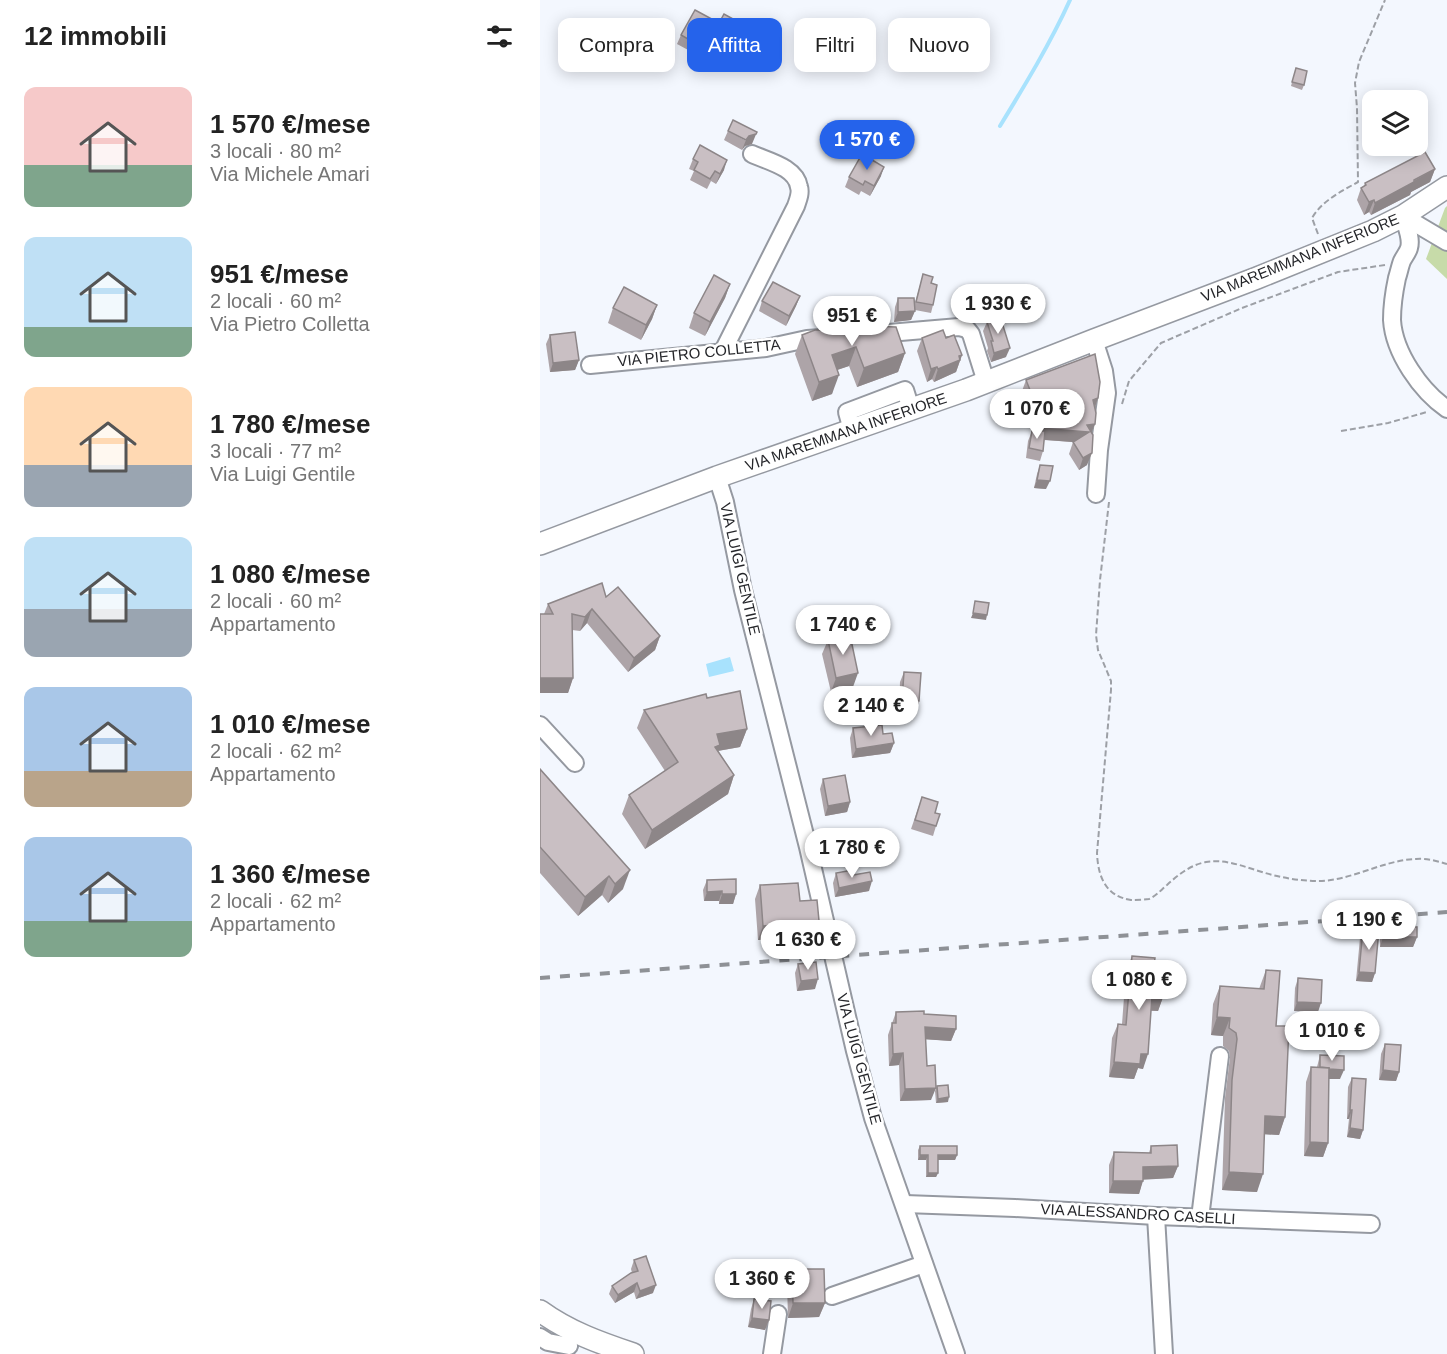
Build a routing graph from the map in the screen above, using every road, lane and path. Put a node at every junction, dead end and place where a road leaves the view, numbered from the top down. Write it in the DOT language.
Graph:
graph roads {
  1 [pos="1385,0"];
  2 [pos="752,154"];
  3 [pos="1447,186"];
  4 [pos="1403,216"];
  5 [pos="1446,243"];
  6 [pos="1325,250"];
  7 [pos="1401,263"];
  8 [pos="860,335"];
  9 [pos="839,337"];
  10 [pos="1094,340"];
  11 [pos="723,351"];
  12 [pos="590,365"];
  13 [pos="1012,372"];
  14 [pos="986,382"];
  15 [pos="1443,406"];
  16 [pos="1120,413"];
  17 [pos="1023,414"];
  18 [pos="1341,431"];
  19 [pos="717,477"];
  20 [pos="1103,493"];
  21 [pos="540,544"];
  22 [pos="540,724"];
  23 [pos="575,763"];
  24 [pos="1447,864"];
  25 [pos="1220,1056"];
  26 [pos="904,1204"];
  27 [pos="1156,1216"];
  28 [pos="1200,1218"];
  29 [pos="1371,1224"];
  30 [pos="924,1264"];
  31 [pos="832,1296"];
  32 [pos="540,1311"];
  33 [pos="778,1314"];
  34 [pos="540,1337"];
  35 [pos="570,1344"];
  36 [pos="633,1354"];
  37 [pos="772,1354"];
  38 [pos="956,1354"];
  39 [pos="1164,1354"];
  1 -- 6 [label="path"];
  2 -- 11 [label="street"];
  3 -- 4 [label="main road, VIA MAREMMANA INFERIORE"];
  4 -- 5 [label="street"];
  4 -- 6 [label="main road, VIA MAREMMANA INFERIORE"];
  4 -- 7 [label="street"];
  6 -- 10 [label="main road, VIA MAREMMANA INFERIORE"];
  7 -- 15 [label="street"];
  7 -- 16 [label="path"];
  8 -- 14 [label="street"];
  9 -- 11 [label="street, VIA PIETRO COLLETTA"];
  10 -- 13 [label="main road, VIA MAREMMANA INFERIORE"];
  10 -- 20 [label="street"];
  11 -- 12 [label="street, VIA PIETRO COLLETTA"];
  13 -- 14 [label="main road, VIA MAREMMANA INFERIORE"];
  13 -- 17 [label="path"];
  14 -- 19 [label="main road, VIA MAREMMANA INFERIORE"];
  15 -- 18 [label="path"];
  19 -- 21 [label="main road, VIA MAREMMANA INFERIORE"];
  19 -- 26 [label="street, VIA LUIGI GENTILE"];
  20 -- 24 [label="path"];
  22 -- 23 [label="street"];
  25 -- 28 [label="street"];
  26 -- 27 [label="street, VIA ALESSANDRO CASELLI"];
  26 -- 30 [label="street, VIA LUIGI GENTILE"];
  27 -- 28 [label="street, VIA ALESSANDRO CASELLI"];
  27 -- 39 [label="street"];
  28 -- 29 [label="street, VIA ALESSANDRO CASELLI"];
  30 -- 31 [label="street"];
  30 -- 38 [label="street, VIA LUIGI GENTILE"];
  32 -- 35 [label="main road"];
  33 -- 37 [label="street"];
  34 -- 35 [label="street"];
  35 -- 36 [label="main road"];
}
